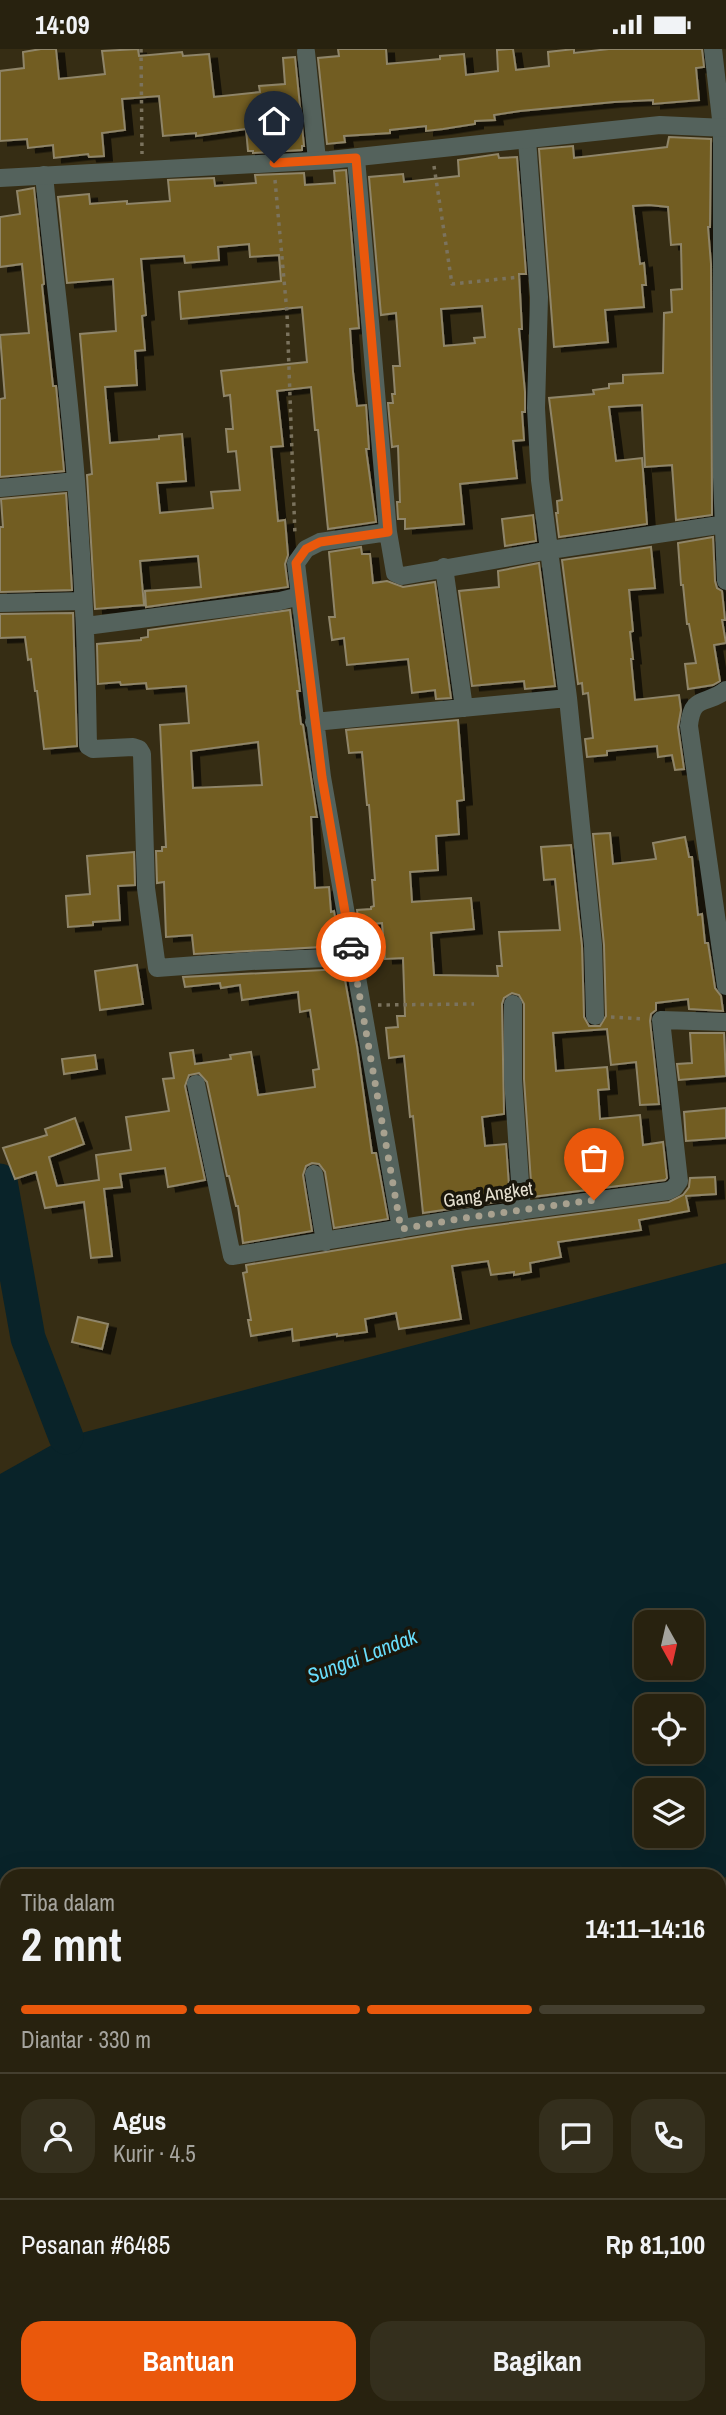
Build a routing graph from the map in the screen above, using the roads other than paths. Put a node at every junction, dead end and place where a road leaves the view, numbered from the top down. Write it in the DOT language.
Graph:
graph roads {
  1 [pos="712,49"];
  2 [pos="306,52"];
  3 [pos="724,128"];
  4 [pos="527,140"];
  5 [pos="356,158"];
  6 [pos="317,160"];
  7 [pos="44,175"];
  8 [pos="0,178"];
  9 [pos="724,346"];
  10 [pos="76,481"];
  11 [pos="0,488"];
  12 [pos="724,524"];
  13 [pos="388,532"];
  14 [pos="550,550"];
  15 [pos="444,567"];
  16 [pos="726,581"];
  17 [pos="300,596"];
  18 [pos="82,601"];
  19 [pos="0,603"];
  20 [pos="86,626"];
  21 [pos="726,689"];
  22 [pos="568,698"];
  23 [pos="464,708"];
  24 [pos="314,722"];
  25 [pos="352,957"];
  26 [pos="726,986"];
  27 [pos="513,1004"];
  28 [pos="595,1016"];
  29 [pos="726,1022"];
  30 [pos="196,1084"];
  31 [pos="314,1174"];
  32 [pos="522,1211"];
  33 [pos="401,1229"];
  34 [pos="325,1242"];
  1 -- 3 [label="street"];
  2 -- 6 [label="street"];
  3 -- 4 [label="street"];
  3 -- 9 [label="street"];
  4 -- 5 [label="street"];
  4 -- 14 [label="street"];
  5 -- 6 [label="street"];
  5 -- 13 [label="street"];
  6 -- 7 [label="street"];
  7 -- 8 [label="street"];
  7 -- 10 [label="street"];
  9 -- 12 [label="street"];
  10 -- 11 [label="street"];
  10 -- 18 [label="street"];
  12 -- 14 [label="street"];
  12 -- 16 [label="street"];
  13 -- 15 [label="street"];
  13 -- 17 [label="street"];
  14 -- 15 [label="street"];
  14 -- 22 [label="street"];
  15 -- 23 [label="street"];
  17 -- 20 [label="street"];
  17 -- 24 [label="street"];
  18 -- 19 [label="street"];
  18 -- 20 [label="street"];
  20 -- 25 [label="street"];
  21 -- 26 [label="street"];
  22 -- 23 [label="street"];
  22 -- 28 [label="street"];
  23 -- 24 [label="street"];
  24 -- 25 [label="street"];
  25 -- 33 [label="street"];
  27 -- 32 [label="street"];
  29 -- 32 [label="street, Gang Angket"];
  30 -- 34 [label="street, Gang Angket"];
  31 -- 34 [label="street"];
  32 -- 33 [label="street, Gang Angket"];
  33 -- 34 [label="street, Gang Angket"];
}
